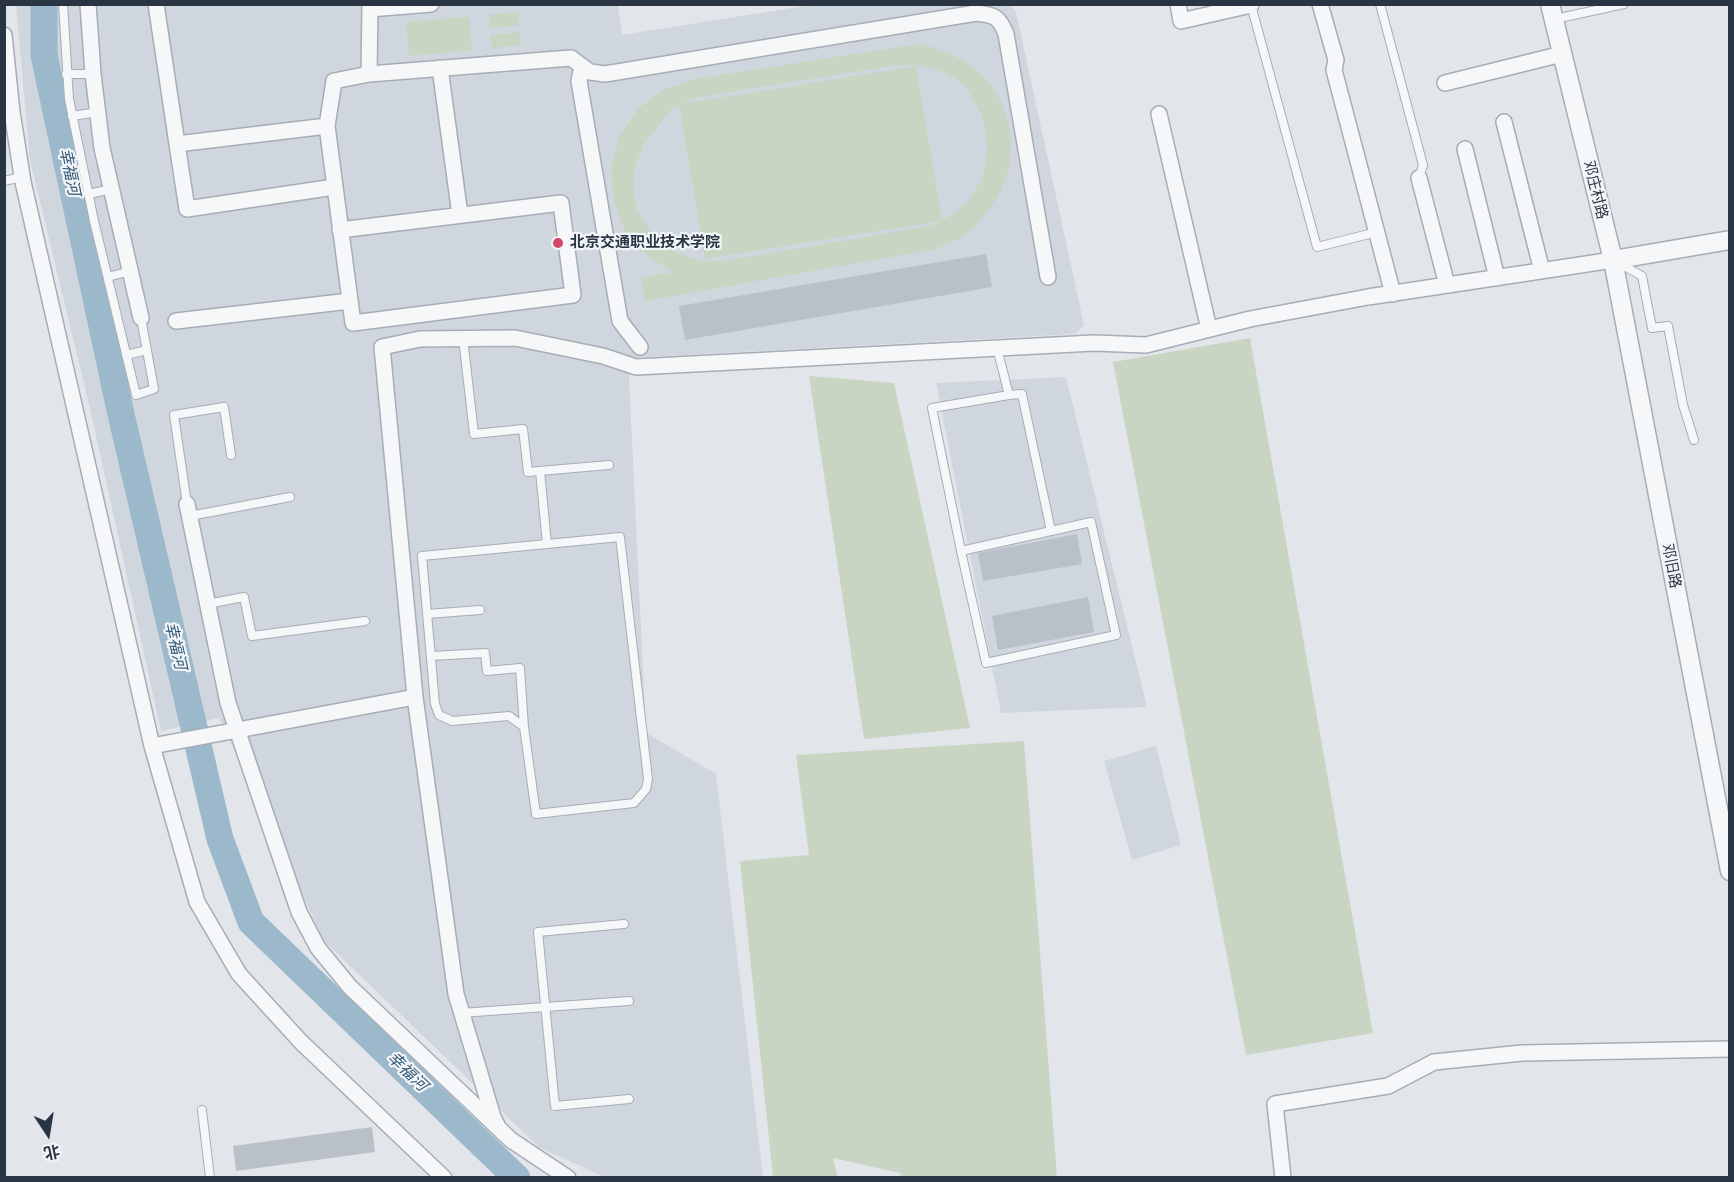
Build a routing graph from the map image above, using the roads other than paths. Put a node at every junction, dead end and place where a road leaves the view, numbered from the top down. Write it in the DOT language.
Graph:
graph roads {
  1 [pos="63,4"];
  2 [pos="88,4"];
  3 [pos="156,4"];
  4 [pos="431,4"];
  5 [pos="1178,4"];
  6 [pos="1320,4"];
  7 [pos="1380,4"];
  8 [pos="1624,4"];
  9 [pos="1252,5"];
  10 [pos="370,7"];
  11 [pos="1552,12"];
  12 [pos="4,35"];
  13 [pos="1562,54"];
  14 [pos="582,66"];
  15 [pos="440,68"];
  16 [pos="66,74"];
  17 [pos="93,74"];
  18 [pos="369,74"];
  19 [pos="1445,83"];
  20 [pos="98,112"];
  21 [pos="1159,114"];
  22 [pos="72,116"];
  23 [pos="1504,122"];
  24 [pos="327,126"];
  25 [pos="177,144"];
  26 [pos="1465,149"];
  27 [pos="22,177"];
  28 [pos="1419,178"];
  29 [pos="4,181"];
  30 [pos="334,187"];
  31 [pos="112,189"];
  32 [pos="88,194"];
  33 [pos="460,215"];
  34 [pos="340,230"];
  35 [pos="1377,232"];
  36 [pos="1730,240"];
  37 [pos="1613,260"];
  38 [pos="130,271"];
  39 [pos="1542,271"];
  40 [pos="108,277"];
  41 [pos="1048,277"];
  42 [pos="1497,278"];
  43 [pos="1447,285"];
  44 [pos="1393,294"];
  45 [pos="350,301"];
  46 [pos="141,318"];
  47 [pos="176,321"];
  48 [pos="1209,329"];
  49 [pos="463,338"];
  50 [pos="640,347"];
  51 [pos="997,348"];
  52 [pos="147,350"];
  53 [pos="126,355"];
  54 [pos="1009,395"];
  55 [pos="1694,440"];
  56 [pos="231,454"];
  57 [pos="609,465"];
  58 [pos="540,471"];
  59 [pos="290,497"];
  60 [pos="189,510"];
  61 [pos="1051,531"];
  62 [pos="547,544"];
  63 [pos="961,551"];
  64 [pos="207,604"];
  65 [pos="480,610"];
  66 [pos="427,614"];
  67 [pos="365,621"];
  68 [pos="431,657"];
  69 [pos="415,697"];
  70 [pos="524,727"];
  71 [pos="236,732"];
  72 [pos="152,746"];
  73 [pos="1730,871"];
  74 [pos="624,924"];
  75 [pos="629,1001"];
  76 [pos="545,1007"];
  77 [pos="461,1013"];
  78 [pos="1730,1049"];
  79 [pos="629,1099"];
  80 [pos="202,1110"];
  81 [pos="498,1127"];
  82 [pos="210,1178"];
  83 [pos="444,1178"];
  84 [pos="568,1178"];
  85 [pos="1283,1178"];
  1 -- 16 [label="lane"];
  2 -- 17 [label="street"];
  3 -- 25 [label="street"];
  4 -- 10 [label="street"];
  5 -- 9 [label="street"];
  6 -- 35 [label="street"];
  7 -- 28 [label="lane"];
  8 -- 11 [label="lane"];
  9 -- 35 [label="lane"];
  10 -- 18 [label="street"];
  11 -- 13 [label="street, 邓庄村路"];
  12 -- 27 [label="street"];
  13 -- 19 [label="street"];
  13 -- 37 [label="street, 邓庄村路"];
  14 -- 15 [label="street"];
  14 -- 41 [label="street"];
  14 -- 50 [label="street"];
  15 -- 18 [label="street"];
  15 -- 33 [label="street"];
  16 -- 17 [label="lane"];
  16 -- 22 [label="lane"];
  17 -- 20 [label="street"];
  18 -- 24 [label="street"];
  20 -- 22 [label="lane"];
  20 -- 31 [label="street"];
  21 -- 48 [label="street"];
  22 -- 32 [label="lane"];
  23 -- 39 [label="street"];
  24 -- 25 [label="street"];
  24 -- 30 [label="street"];
  25 -- 30 [label="street"];
  26 -- 42 [label="street"];
  27 -- 29 [label="lane"];
  27 -- 72 [label="street"];
  28 -- 43 [label="street"];
  30 -- 34 [label="street"];
  31 -- 32 [label="lane"];
  31 -- 38 [label="street"];
  32 -- 40 [label="lane"];
  33 -- 34 [label="street"];
  33 -- 45 [label="street"];
  34 -- 45 [label="street"];
  35 -- 44 [label="street"];
  36 -- 37 [label="street"];
  37 -- 39 [label="street"];
  37 -- 55 [label="lane"];
  37 -- 73 [label="street, 邓旧路"];
  38 -- 40 [label="lane"];
  38 -- 46 [label="street"];
  39 -- 42 [label="street"];
  40 -- 53 [label="lane"];
  42 -- 43 [label="street"];
  43 -- 44 [label="street"];
  44 -- 48 [label="street"];
  45 -- 47 [label="street"];
  46 -- 52 [label="lane"];
  48 -- 51 [label="street"];
  49 -- 51 [label="street"];
  49 -- 58 [label="lane"];
  49 -- 69 [label="street"];
  51 -- 54 [label="lane"];
  52 -- 53 [label="lane"];
  52 -- 53 [label="lane"];
  54 -- 61 [label="lane"];
  54 -- 63 [label="lane"];
  56 -- 60 [label="lane"];
  57 -- 58 [label="lane"];
  58 -- 62 [label="lane"];
  59 -- 60 [label="lane"];
  60 -- 64 [label="street"];
  61 -- 63 [label="lane"];
  61 -- 63 [label="lane"];
  62 -- 66 [label="lane"];
  62 -- 70 [label="lane"];
  64 -- 67 [label="lane"];
  64 -- 71 [label="street"];
  65 -- 66 [label="lane"];
  66 -- 68 [label="lane"];
  68 -- 70 [label="lane"];
  68 -- 70 [label="lane"];
  69 -- 71 [label="street"];
  69 -- 77 [label="street"];
  71 -- 72 [label="street"];
  71 -- 81 [label="street"];
  72 -- 83 [label="street"];
  74 -- 76 [label="lane"];
  75 -- 76 [label="lane"];
  76 -- 77 [label="lane"];
  76 -- 79 [label="lane"];
  77 -- 81 [label="street"];
  78 -- 85 [label="street"];
  80 -- 82 [label="lane"];
  81 -- 84 [label="street"];
}
